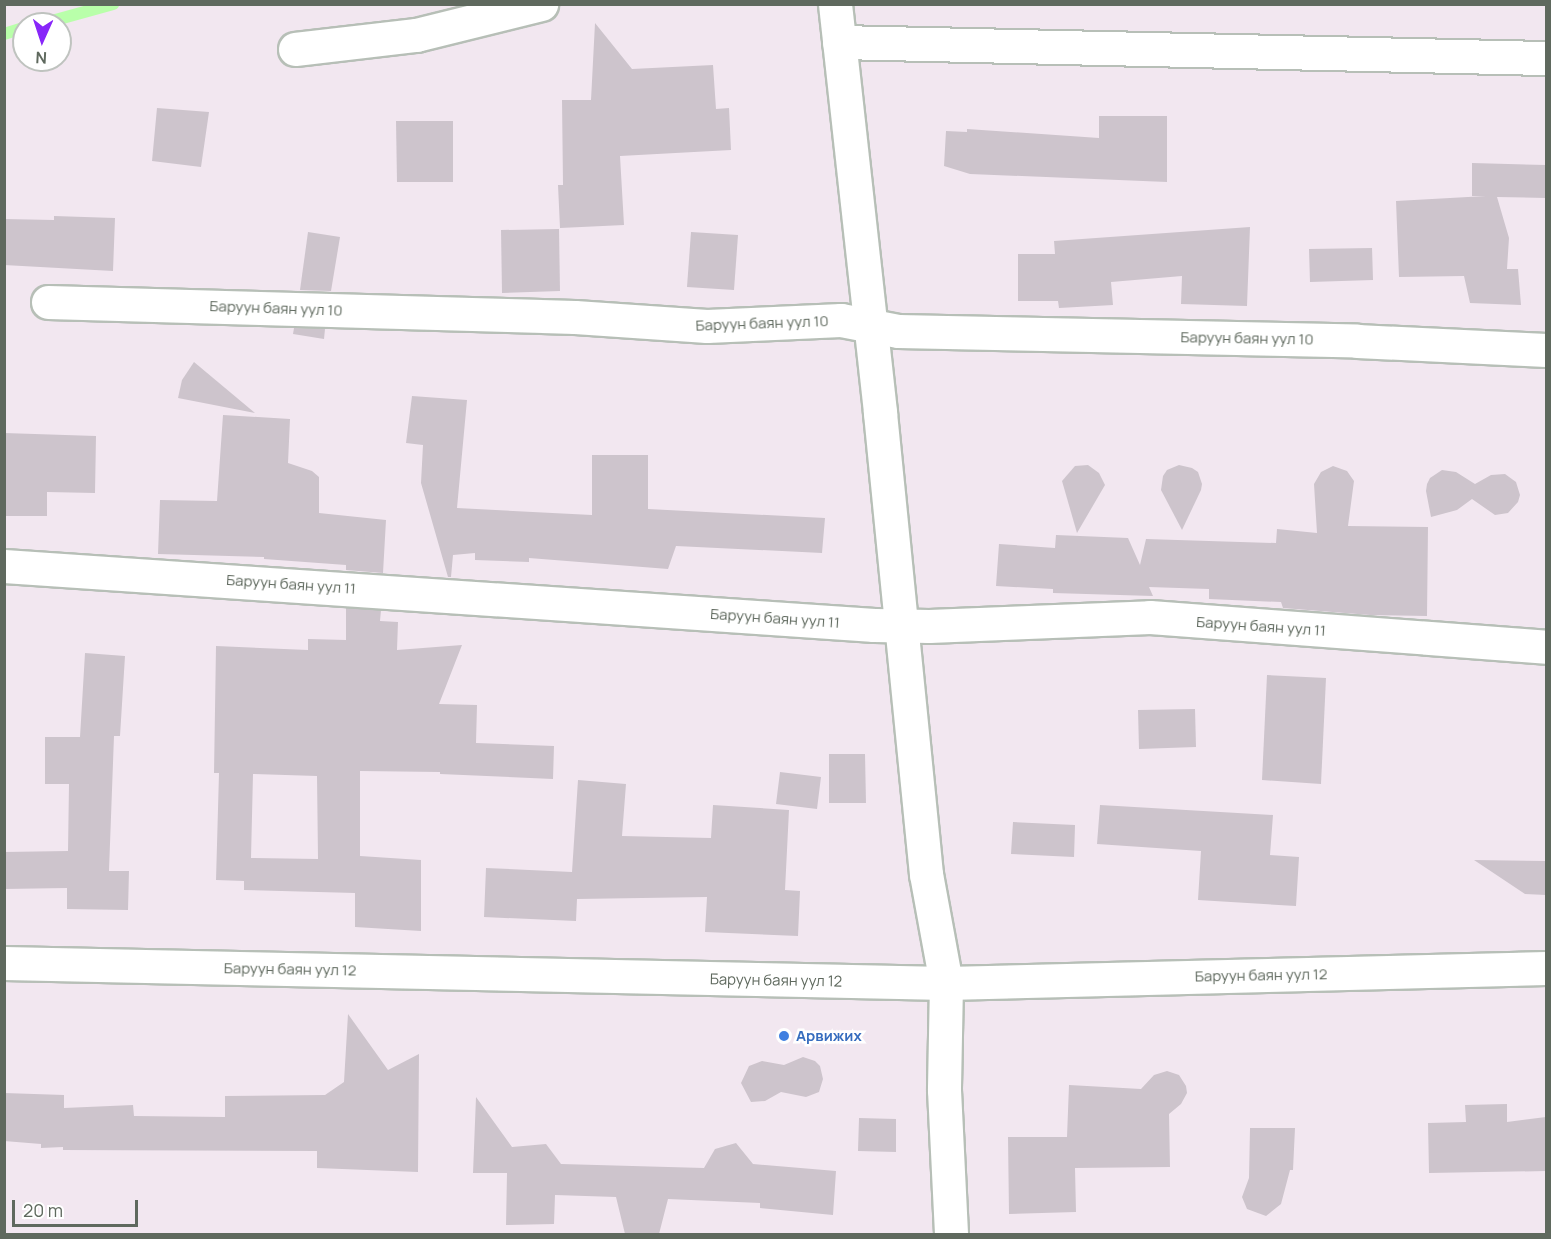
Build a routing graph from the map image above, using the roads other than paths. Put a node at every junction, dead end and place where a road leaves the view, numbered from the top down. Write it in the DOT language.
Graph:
graph roads {
  1 [pos="541,4"];
  2 [pos="835,4"];
  3 [pos="839,42"];
  4 [pos="295,49"];
  5 [pos="1546,58"];
  6 [pos="48,302"];
  7 [pos="870,327"];
  8 [pos="1546,350"];
  9 [pos="4,566"];
  10 [pos="901,626"];
  11 [pos="1546,647"];
  12 [pos="4,963"];
  13 [pos="1546,968"];
  14 [pos="946,983"];
  15 [pos="951,1234"];
  1 -- 4 [label="street"];
  2 -- 3 [label="street"];
  3 -- 5 [label="street"];
  3 -- 7 [label="street"];
  6 -- 7 [label="street, Баруун баян уул 10"];
  7 -- 8 [label="street, Баруун баян уул 10"];
  7 -- 10 [label="street"];
  9 -- 10 [label="street, Баруун баян уул 11"];
  10 -- 11 [label="street, Баруун баян уул 11"];
  10 -- 14 [label="street"];
  12 -- 14 [label="street, Баруун баян уул 12"];
  13 -- 14 [label="street, Баруун баян уул 12"];
  14 -- 15 [label="street"];
}
